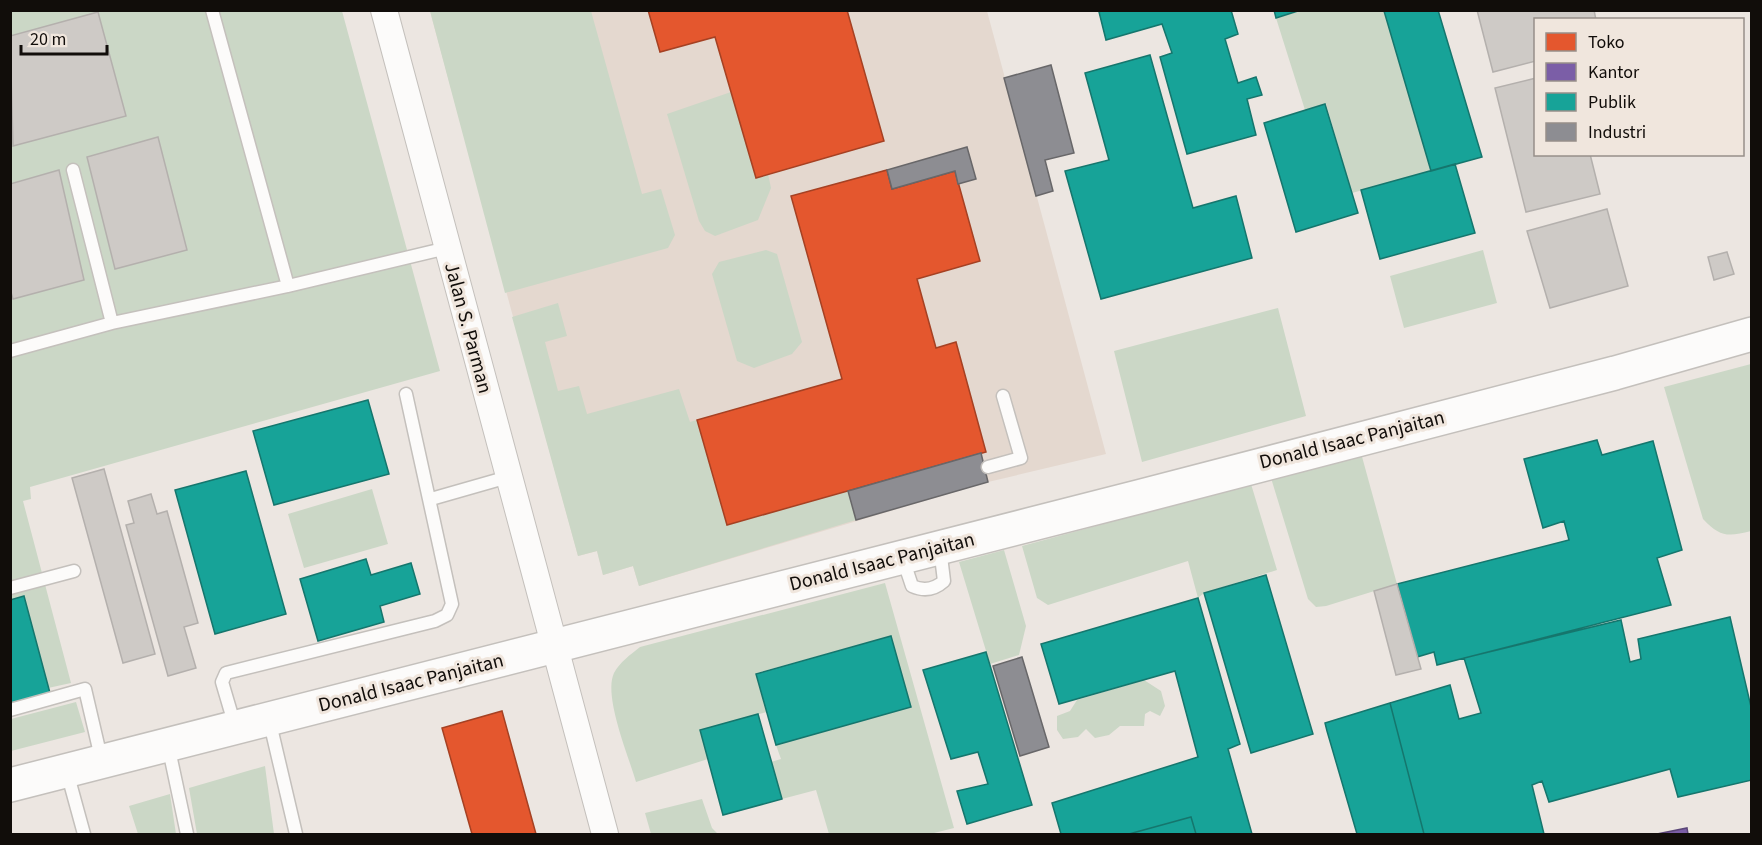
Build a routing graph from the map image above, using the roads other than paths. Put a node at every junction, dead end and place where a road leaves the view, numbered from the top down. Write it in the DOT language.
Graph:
graph roads {
  1 [pos="212,10"];
  2 [pos="384,10"];
  3 [pos="73,170"];
  4 [pos="447,248"];
  5 [pos="288,286"];
  6 [pos="112,323"];
  7 [pos="1752,334"];
  8 [pos="10,351"];
  9 [pos="406,394"];
  10 [pos="1003,396"];
  11 [pos="988,466"];
  12 [pos="508,477"];
  13 [pos="431,499"];
  14 [pos="74,571"];
  15 [pos="10,588"];
  16 [pos="556,645"];
  17 [pos="10,710"];
  18 [pos="269,719"];
  19 [pos="235,728"];
  20 [pos="168,745"];
  21 [pos="102,762"];
  22 [pos="67,770"];
  23 [pos="10,785"];
  24 [pos="84,834"];
  25 [pos="187,834"];
  26 [pos="296,834"];
  27 [pos="605,834"];
  1 -- 5 [label="lane"];
  2 -- 4 [label="street, Jalan S. Parman"];
  3 -- 6 [label="lane"];
  4 -- 5 [label="lane"];
  4 -- 12 [label="street, Jalan S. Parman"];
  5 -- 6 [label="lane"];
  6 -- 8 [label="lane"];
  7 -- 16 [label="street, Donald Isaac Panjaitan"];
  9 -- 13 [label="lane"];
  10 -- 11 [label="lane"];
  12 -- 13 [label="lane"];
  12 -- 16 [label="street, Jalan S. Parman"];
  13 -- 19 [label="lane"];
  14 -- 15 [label="lane"];
  16 -- 18 [label="street, Donald Isaac Panjaitan"];
  16 -- 27 [label="street, Jalan S. Parman"];
  17 -- 21 [label="lane"];
  18 -- 19 [label="street, Donald Isaac Panjaitan"];
  18 -- 26 [label="lane"];
  19 -- 20 [label="street, Donald Isaac Panjaitan"];
  20 -- 21 [label="street, Donald Isaac Panjaitan"];
  20 -- 25 [label="lane"];
  21 -- 22 [label="street, Donald Isaac Panjaitan"];
  22 -- 23 [label="street, Donald Isaac Panjaitan"];
  22 -- 24 [label="lane"];
}
